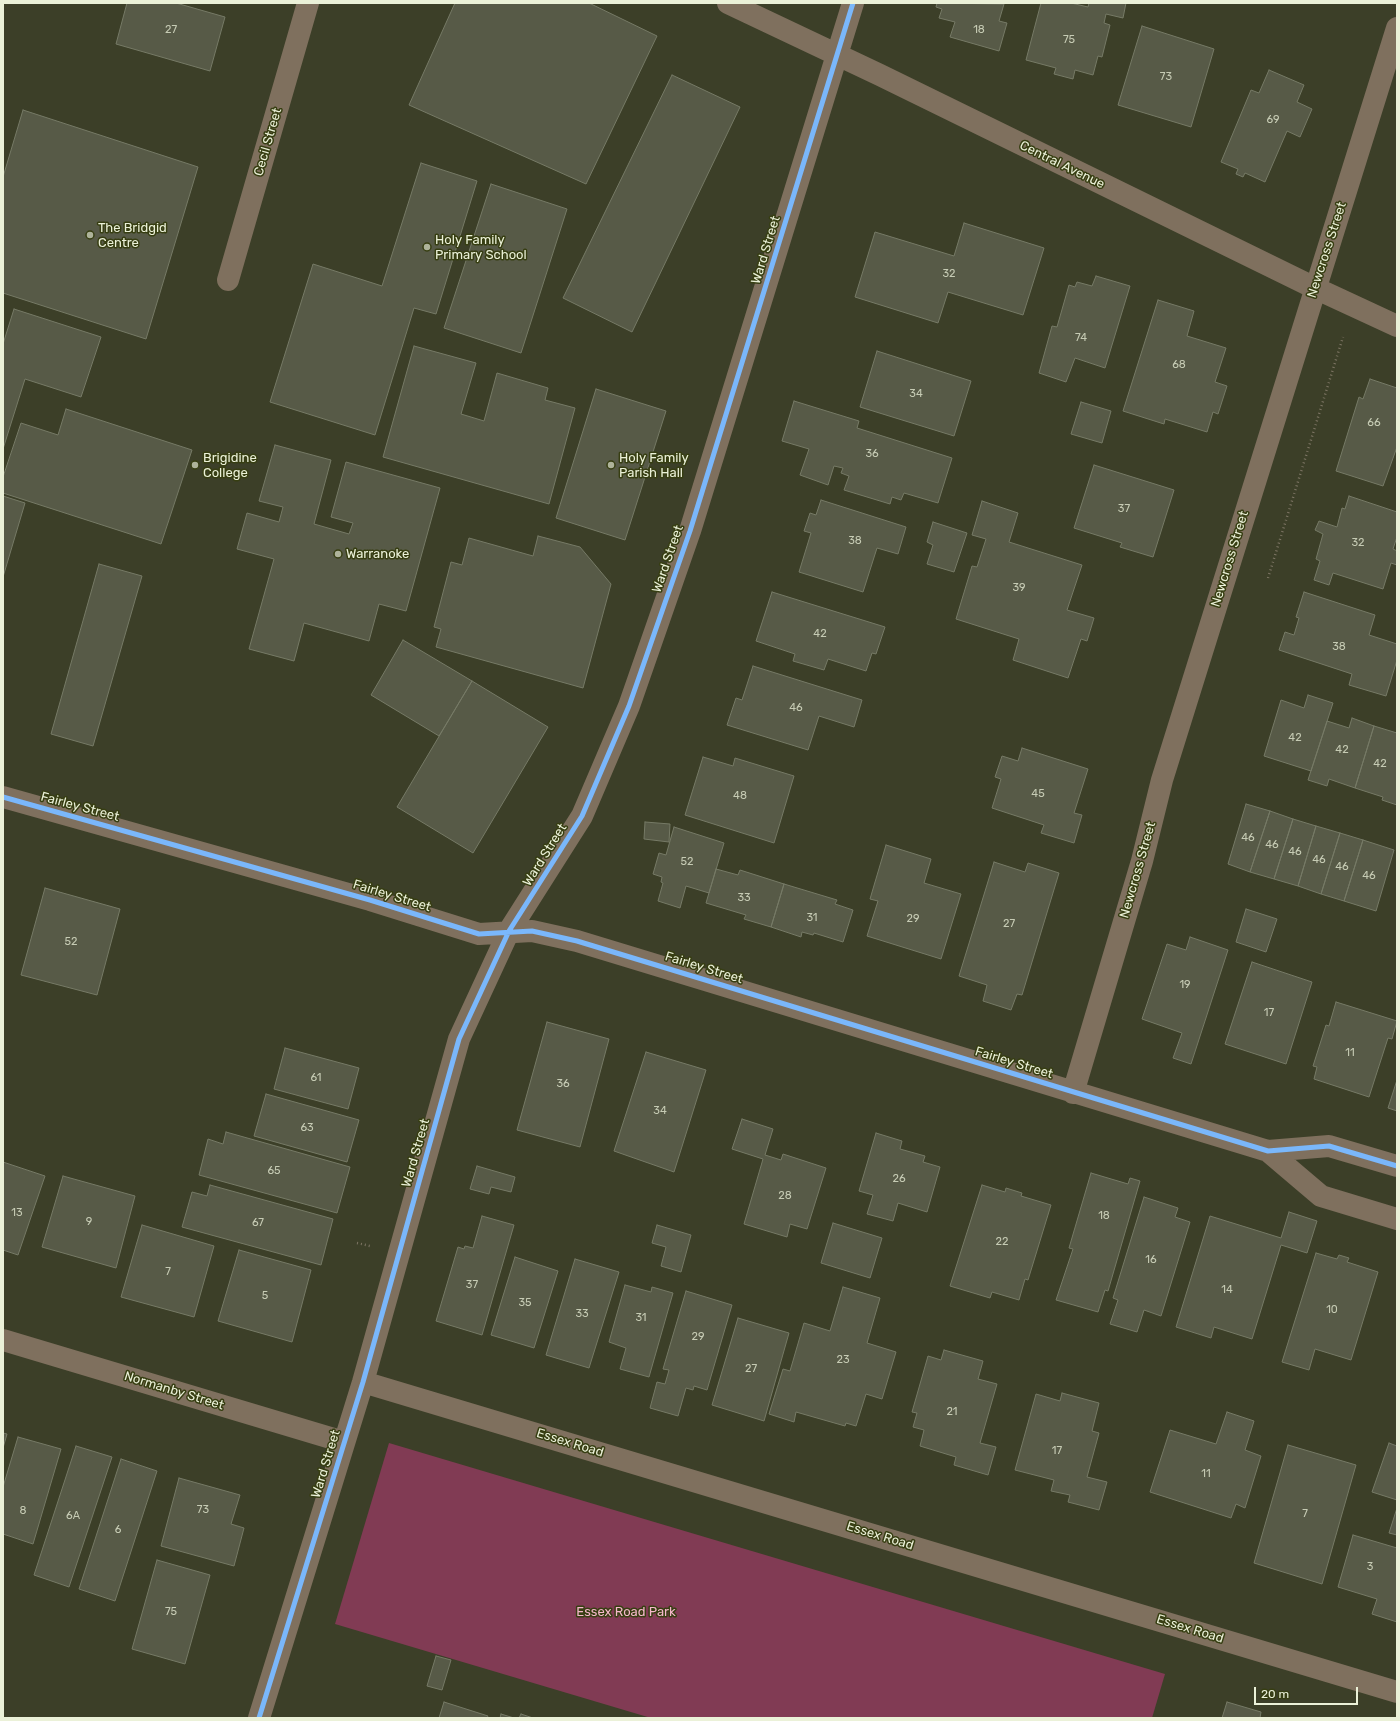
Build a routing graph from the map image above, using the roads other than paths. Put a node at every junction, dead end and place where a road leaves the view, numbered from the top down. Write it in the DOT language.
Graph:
graph roads {
  1 [pos="308,3"];
  2 [pos="728,3"];
  3 [pos="853,3"];
  4 [pos="1397,28"];
  5 [pos="838,56"];
  6 [pos="228,280"];
  7 [pos="1315,288"];
  8 [pos="1397,326"];
  9 [pos="3,797"];
  10 [pos="509,931"];
  11 [pos="1073,1092"];
  12 [pos="1268,1151"];
  13 [pos="1397,1166"];
  14 [pos="1397,1219"];
  15 [pos="3,1340"];
  16 [pos="363,1382"];
  17 [pos="344,1442"];
  18 [pos="1397,1692"];
  19 [pos="259,1718"];
  1 -- 6 [label="street, Cecil Street"];
  2 -- 5 [label="street, Central Avenue"];
  3 -- 5 [label="street, Ward Street"];
  4 -- 7 [label="street, Newcross Street"];
  5 -- 7 [label="street, Central Avenue"];
  5 -- 10 [label="street, Ward Street"];
  7 -- 8 [label="street, Central Avenue"];
  7 -- 11 [label="street, Newcross Street"];
  9 -- 10 [label="street, Fairley Street"];
  10 -- 11 [label="street, Fairley Street"];
  10 -- 16 [label="street, Ward Street"];
  11 -- 12 [label="street, Fairley Street"];
  12 -- 13 [label="street, Fairley Street"];
  12 -- 14 [label="street, Fairley Street"];
  15 -- 17 [label="street, Normanby Street"];
  16 -- 17 [label="street, Ward Street"];
  16 -- 18 [label="street, Essex Road"];
  17 -- 19 [label="street, Ward Street"];
}
